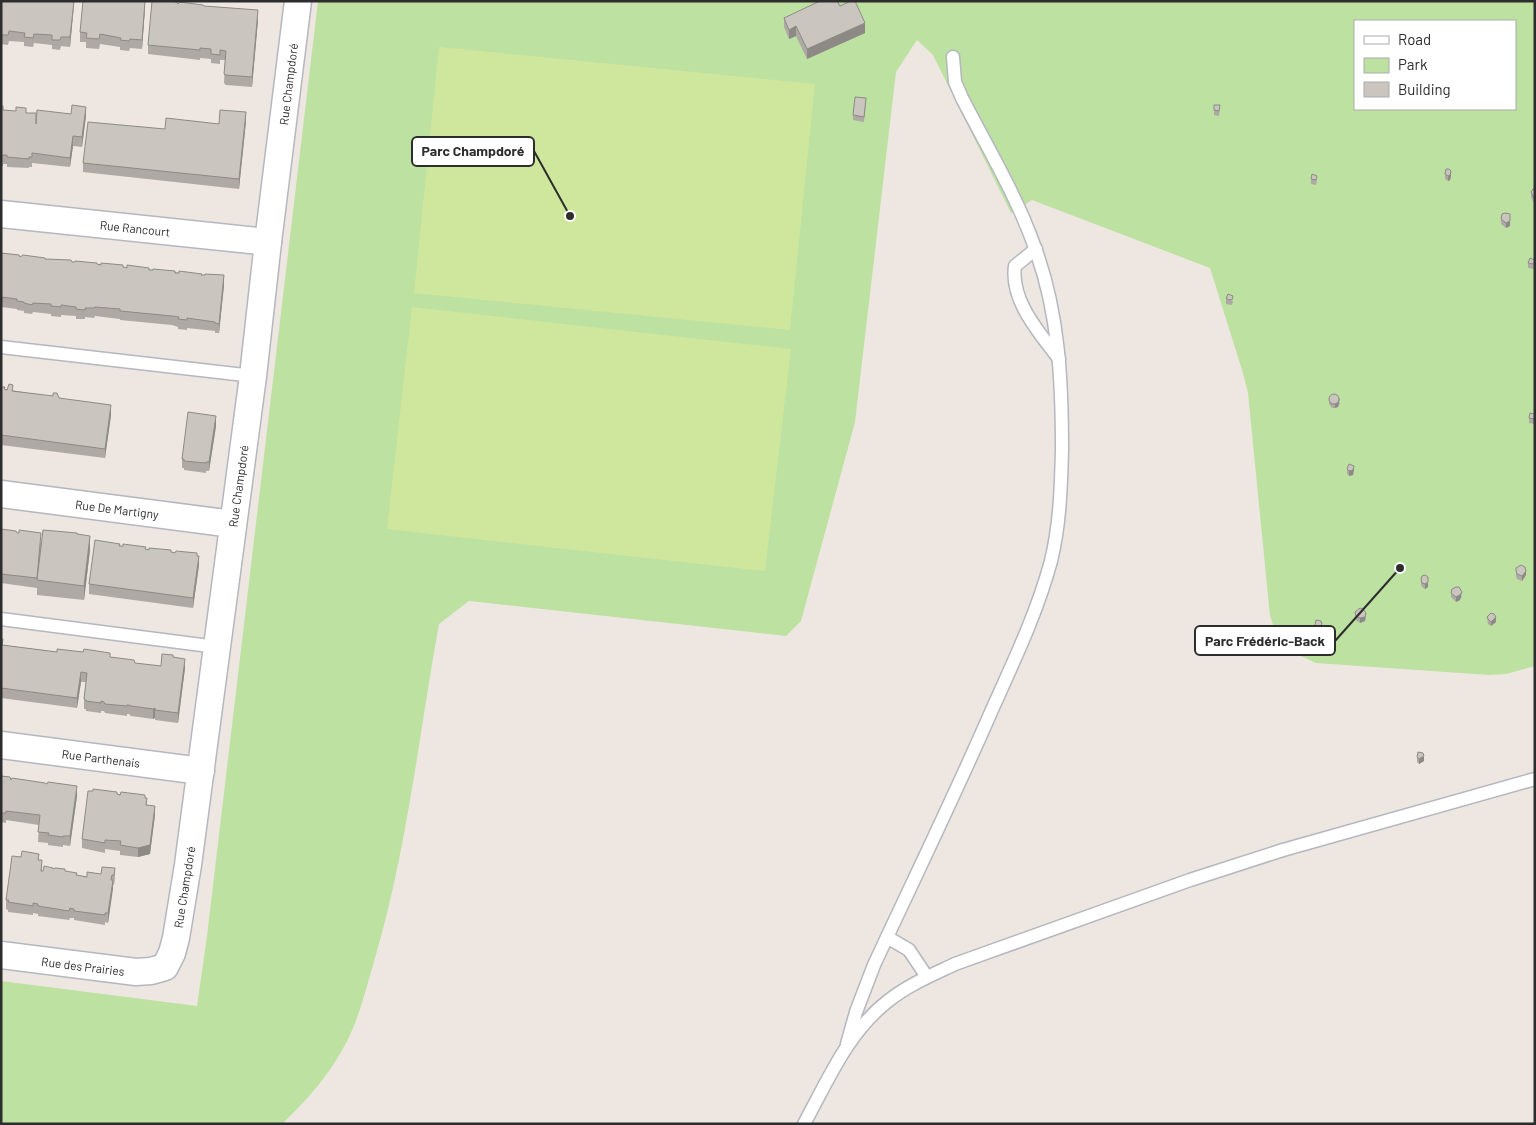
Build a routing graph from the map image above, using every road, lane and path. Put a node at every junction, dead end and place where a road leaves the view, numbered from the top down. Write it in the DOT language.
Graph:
graph roads {
  1 [pos="298,1"];
  2 [pos="952,57"];
  3 [pos="1,214"];
  4 [pos="268,242"];
  5 [pos="1036,249"];
  6 [pos="1,347"];
  7 [pos="1060,360"];
  8 [pos="253,376"];
  9 [pos="1,494"];
  10 [pos="232,524"];
  11 [pos="1,619"];
  12 [pos="217,646"];
  13 [pos="1,745"];
  14 [pos="201,771"];
  15 [pos="1535,779"];
  16 [pos="887,937"];
  17 [pos="1,955"];
  18 [pos="165,967"];
  19 [pos="927,977"];
  20 [pos="847,1044"];
  21 [pos="804,1124"];
  1 -- 4 [label="street, Rue Champdoré"];
  2 -- 5 [label="lane"];
  3 -- 4 [label="street, Rue Rancourt"];
  4 -- 8 [label="street, Rue Champdoré"];
  5 -- 7 [label="lane"];
  5 -- 7 [label="lane"];
  6 -- 8 [label="lane"];
  7 -- 16 [label="lane"];
  8 -- 10 [label="street, Rue Champdoré"];
  9 -- 10 [label="street, Rue De Martigny"];
  10 -- 12 [label="street, Rue Champdoré"];
  11 -- 12 [label="lane"];
  12 -- 14 [label="street, Rue Champdoré"];
  13 -- 14 [label="street, Rue Parthenais"];
  14 -- 18 [label="street, Rue Champdoré"];
  15 -- 19 [label="lane"];
  16 -- 19 [label="lane"];
  16 -- 20 [label="lane"];
  17 -- 18 [label="street, Rue des Prairies"];
  19 -- 20 [label="lane"];
  20 -- 21 [label="lane"];
}
